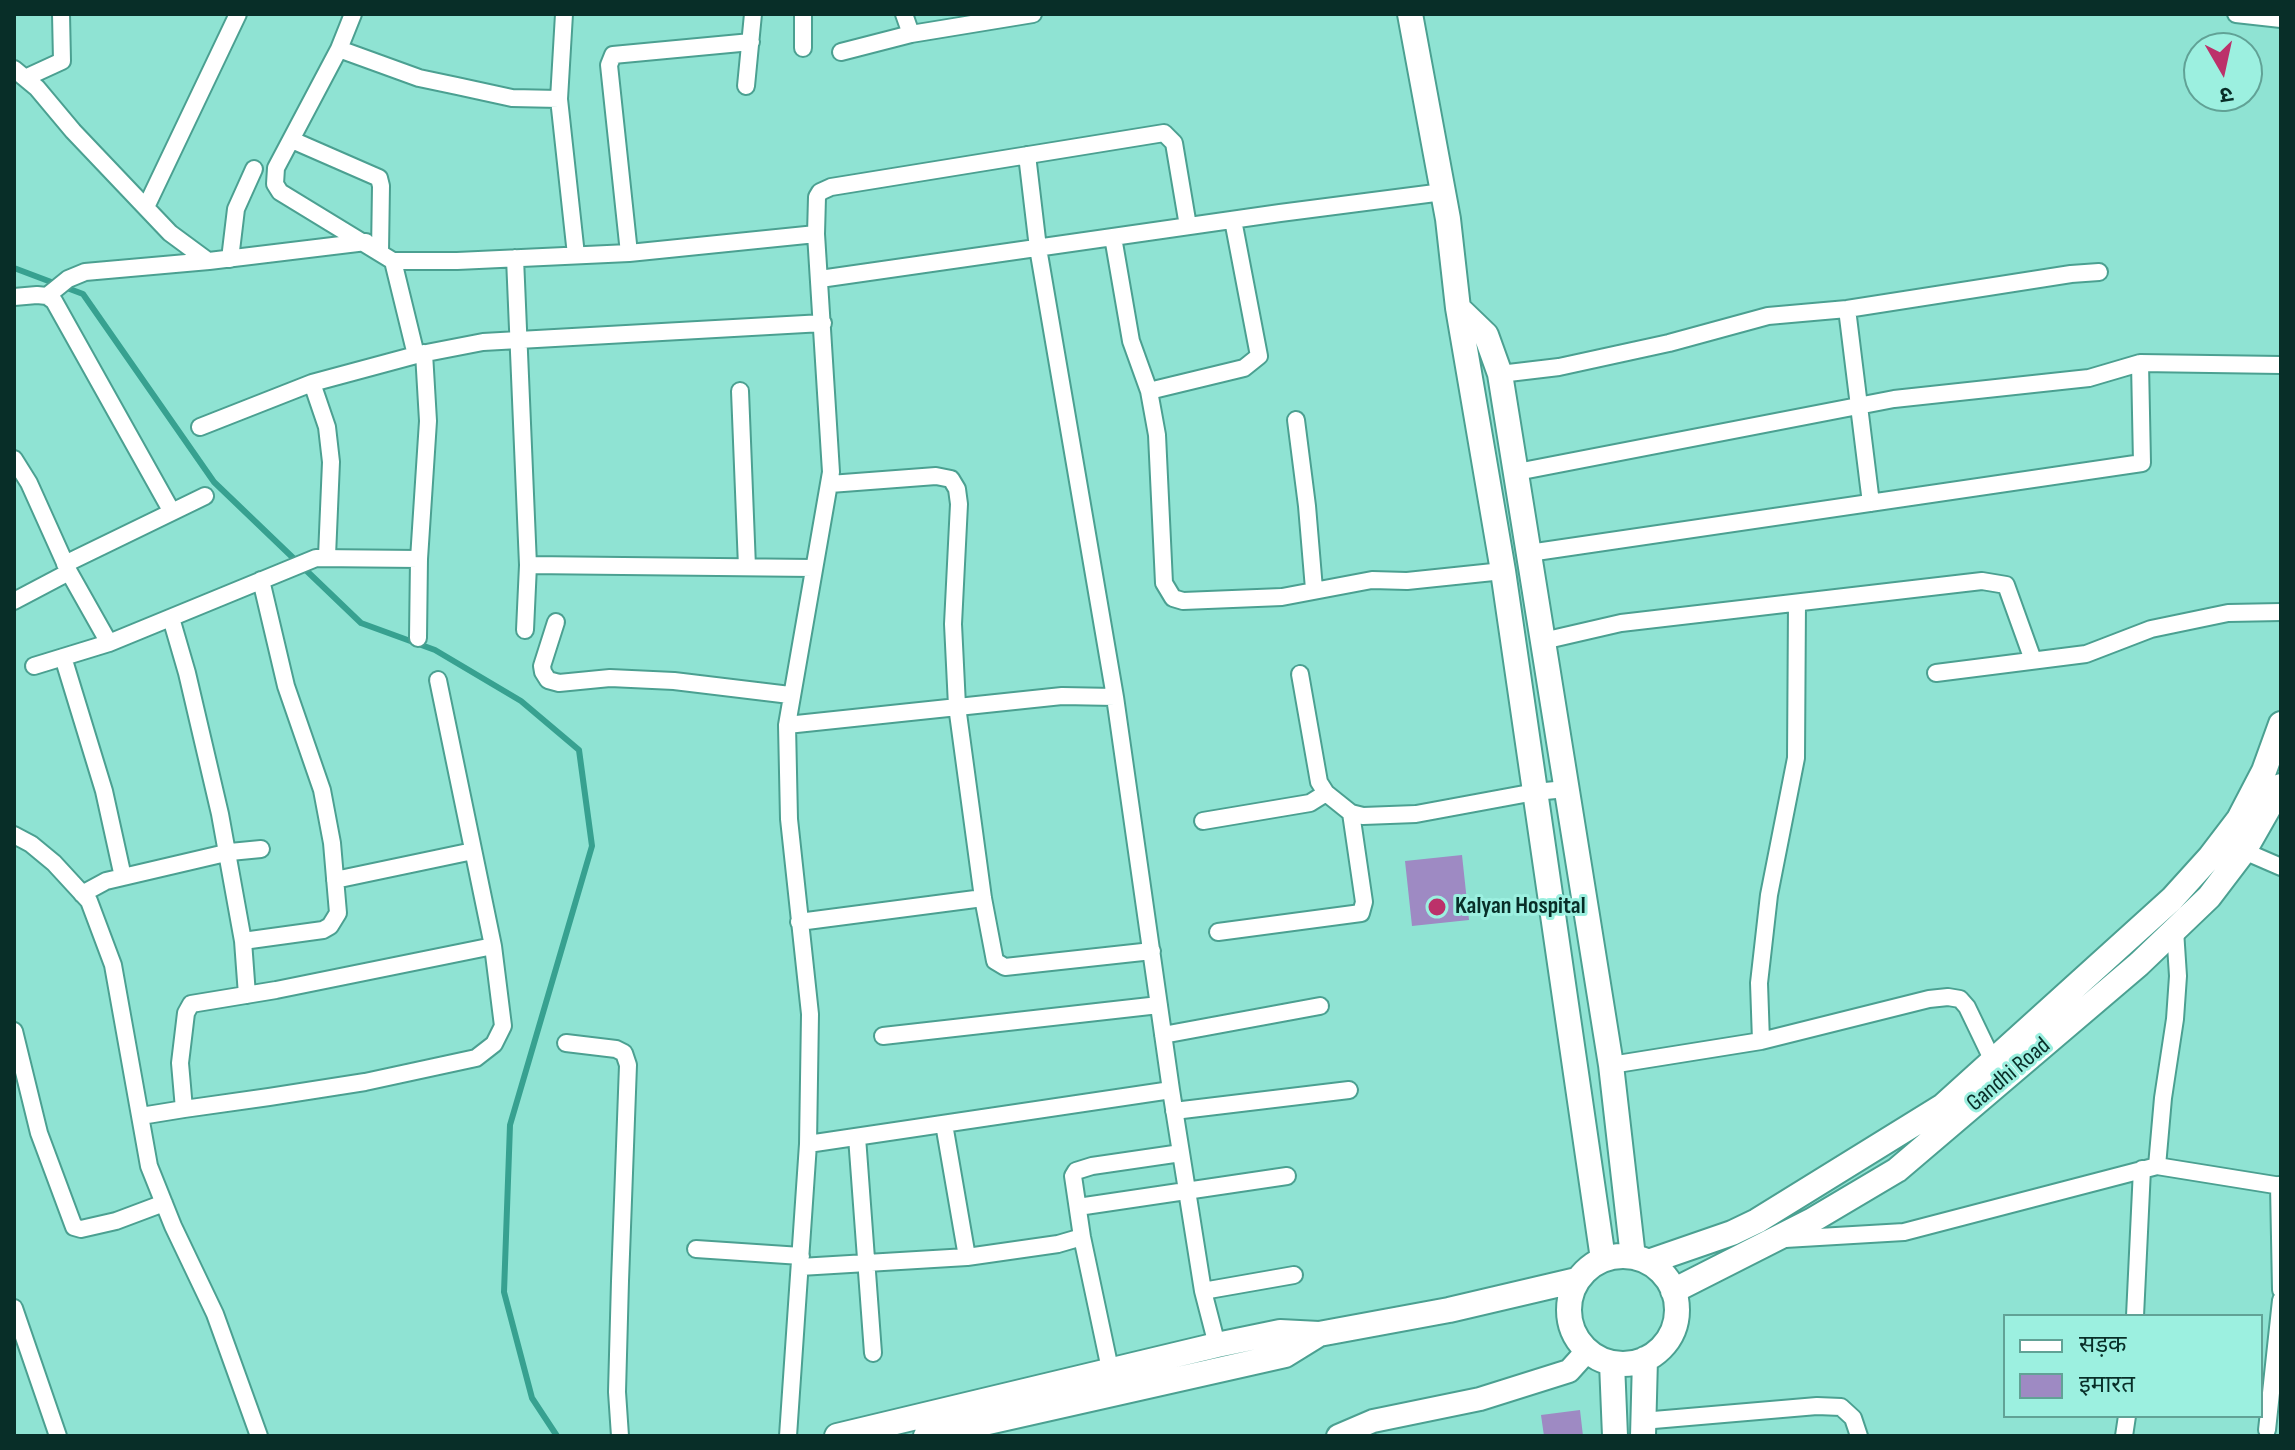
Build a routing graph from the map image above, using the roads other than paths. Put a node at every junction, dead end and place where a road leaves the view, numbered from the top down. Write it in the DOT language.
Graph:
graph roads {
  1 [pos="61,14"];
  2 [pos="238,14"];
  3 [pos="353,14"];
  4 [pos="564,14"];
  5 [pos="753,14"];
  6 [pos="803,14"];
  7 [pos="904,14"];
  8 [pos="1033,14"];
  9 [pos="1410,14"];
  10 [pos="2236,14"];
  11 [pos="2281,19"];
  12 [pos="911,34"];
  13 [pos="751,42"];
  14 [pos="803,48"];
  15 [pos="339,49"];
  16 [pos="841,52"];
  17 [pos="20,74"];
  18 [pos="746,86"];
  19 [pos="559,99"];
  20 [pos="292,140"];
  21 [pos="1027,155"];
  22 [pos="254,169"];
  23 [pos="1443,192"];
  24 [pos="146,207"];
  25 [pos="1233,220"];
  26 [pos="1188,226"];
  27 [pos="816,234"];
  28 [pos="1113,237"];
  29 [pos="1038,248"];
  30 [pos="380,252"];
  31 [pos="629,253"];
  32 [pos="576,255"];
  33 [pos="515,258"];
  34 [pos="230,259"];
  35 [pos="209,261"];
  36 [pos="2099,272"];
  37 [pos="820,279"];
  38 [pos="47,296"];
  39 [pos="14,297"];
  40 [pos="1458,308"];
  41 [pos="1847,309"];
  42 [pos="823,323"];
  43 [pos="520,339"];
  44 [pos="420,354"];
  45 [pos="2140,363"];
  46 [pos="2281,365"];
  47 [pos="1500,374"];
  48 [pos="312,383"];
  49 [pos="740,391"];
  50 [pos="1149,391"];
  51 [pos="1860,405"];
  52 [pos="1296,420"];
  53 [pos="200,427"];
  54 [pos="14,459"];
  55 [pos="1517,472"];
  56 [pos="830,484"];
  57 [pos="205,496"];
  58 [pos="1871,503"];
  59 [pos="172,512"];
  60 [pos="1529,553"];
  61 [pos="322,557"];
  62 [pos="419,559"];
  63 [pos="528,565"];
  64 [pos="747,567"];
  65 [pos="67,568"];
  66 [pos="813,568"];
  67 [pos="1503,571"];
  68 [pos="261,580"];
  69 [pos="1314,589"];
  70 [pos="14,601"];
  71 [pos="1797,603"];
  72 [pos="2281,612"];
  73 [pos="171,618"];
  74 [pos="556,622"];
  75 [pos="525,630"];
  76 [pos="418,638"];
  77 [pos="1543,641"];
  78 [pos="109,643"];
  79 [pos="63,657"];
  80 [pos="2033,660"];
  81 [pos="34,666"];
  82 [pos="1936,673"];
  83 [pos="1300,674"];
  84 [pos="438,680"];
  85 [pos="790,695"];
  86 [pos="1115,697"];
  87 [pos="957,706"];
  88 [pos="2281,724"];
  89 [pos="787,725"];
  90 [pos="2281,786"];
  91 [pos="1566,789"];
  92 [pos="1535,792"];
  93 [pos="1326,793"];
  94 [pos="1351,813"];
  95 [pos="1203,821"];
  96 [pos="14,835"];
  97 [pos="261,849"];
  98 [pos="473,851"];
  99 [pos="2244,851"];
  100 [pos="226,854"];
  101 [pos="2281,867"];
  102 [pos="123,877"];
  103 [pos="335,880"];
  104 [pos="82,894"];
  105 [pos="983,898"];
  106 [pos="799,922"];
  107 [pos="2175,930"];
  108 [pos="1218,932"];
  109 [pos="243,941"];
  110 [pos="493,946"];
  111 [pos="1152,951"];
  112 [pos="247,995"];
  113 [pos="1159,1005"];
  114 [pos="1320,1006"];
  115 [pos="14,1031"];
  116 [pos="1163,1035"];
  117 [pos="883,1036"];
  118 [pos="1761,1041"];
  119 [pos="566,1043"];
  120 [pos="1993,1061"];
  121 [pos="1611,1065"];
  122 [pos="18,1071"];
  123 [pos="1171,1090"];
  124 [pos="1349,1090"];
  125 [pos="184,1109"];
  126 [pos="1174,1111"];
  127 [pos="141,1116"];
  128 [pos="944,1124"];
  129 [pos="857,1137"];
  130 [pos="808,1144"];
  131 [pos="1181,1153"];
  132 [pos="2149,1167"];
  133 [pos="1287,1176"];
  134 [pos="2280,1186"];
  135 [pos="1187,1192"];
  136 [pos="164,1203"];
  137 [pos="1078,1207"];
  138 [pos="1757,1221"];
  139 [pos="1082,1237"];
  140 [pos="1774,1240"];
  141 [pos="696,1249"];
  142 [pos="967,1257"];
  143 [pos="1603,1259"];
  144 [pos="1641,1259"];
  145 [pos="800,1261"];
  146 [pos="868,1263"];
  147 [pos="1294,1275"];
  148 [pos="1577,1280"];
  149 [pos="2281,1290"];
  150 [pos="1203,1291"];
  151 [pos="1673,1291"];
  152 [pos="2281,1300"];
  153 [pos="14,1308"];
  154 [pos="2135,1314"];
  155 [pos="1319,1334"];
  156 [pos="1217,1345"];
  157 [pos="1587,1351"];
  158 [pos="873,1353"];
  159 [pos="1645,1359"];
  160 [pos="1612,1363"];
  161 [pos="1110,1369"];
  162 [pos="1642,1428"];
  163 [pos="2267,1430"];
  164 [pos="58,1436"];
  165 [pos="259,1436"];
  166 [pos="620,1436"];
  167 [pos="788,1436"];
  168 [pos="837,1436"];
  169 [pos="926,1436"];
  170 [pos="1338,1436"];
  171 [pos="1615,1436"];
  172 [pos="1859,1436"];
  1 -- 17 [label="street"];
  2 -- 24 [label="street"];
  3 -- 15 [label="street"];
  4 -- 19 [label="street"];
  5 -- 13 [label="street"];
  6 -- 14 [label="street"];
  7 -- 12 [label="street"];
  8 -- 12 [label="street"];
  9 -- 23 [label="main road"];
  10 -- 11 [label="street"];
  12 -- 16 [label="street"];
  13 -- 18 [label="street"];
  13 -- 31 [label="street"];
  15 -- 19 [label="street"];
  15 -- 20 [label="street"];
  17 -- 24 [label="street"];
  19 -- 32 [label="street"];
  20 -- 30 [label="street"];
  20 -- 30 [label="street"];
  21 -- 26 [label="street"];
  21 -- 27 [label="street"];
  21 -- 29 [label="street"];
  22 -- 34 [label="street"];
  23 -- 25 [label="street"];
  23 -- 40 [label="main road"];
  24 -- 35 [label="street"];
  25 -- 26 [label="street"];
  25 -- 50 [label="street"];
  26 -- 28 [label="street"];
  27 -- 31 [label="street"];
  27 -- 37 [label="street"];
  28 -- 29 [label="street"];
  28 -- 50 [label="street"];
  29 -- 37 [label="street"];
  29 -- 86 [label="street"];
  30 -- 33 [label="street"];
  30 -- 34 [label="street"];
  30 -- 44 [label="street"];
  31 -- 32 [label="street"];
  32 -- 33 [label="street"];
  33 -- 43 [label="street"];
  34 -- 35 [label="street"];
  35 -- 38 [label="street"];
  36 -- 41 [label="street"];
  37 -- 42 [label="street"];
  38 -- 39 [label="street"];
  38 -- 59 [label="street"];
  40 -- 47 [label="main road"];
  40 -- 67 [label="main road"];
  41 -- 47 [label="street"];
  41 -- 51 [label="street"];
  42 -- 43 [label="street"];
  42 -- 56 [label="street"];
  43 -- 44 [label="street"];
  43 -- 63 [label="street"];
  44 -- 48 [label="street"];
  44 -- 62 [label="street"];
  45 -- 46 [label="street"];
  45 -- 51 [label="street"];
  45 -- 58 [label="street"];
  47 -- 55 [label="main road"];
  48 -- 53 [label="street"];
  48 -- 61 [label="street"];
  49 -- 64 [label="street"];
  50 -- 69 [label="street"];
  51 -- 55 [label="street"];
  51 -- 58 [label="street"];
  52 -- 69 [label="street"];
  54 -- 65 [label="street"];
  55 -- 60 [label="main road"];
  56 -- 66 [label="street"];
  56 -- 87 [label="street"];
  57 -- 59 [label="street"];
  58 -- 60 [label="street"];
  59 -- 65 [label="street"];
  60 -- 77 [label="main road"];
  61 -- 62 [label="street"];
  61 -- 68 [label="street"];
  62 -- 76 [label="street"];
  63 -- 64 [label="street"];
  63 -- 75 [label="street"];
  64 -- 66 [label="street"];
  65 -- 70 [label="street"];
  65 -- 78 [label="street"];
  66 -- 85 [label="street"];
  67 -- 69 [label="street"];
  67 -- 92 [label="main road"];
  68 -- 73 [label="street"];
  68 -- 103 [label="street"];
  71 -- 77 [label="street"];
  71 -- 80 [label="street"];
  71 -- 118 [label="street"];
  72 -- 80 [label="street"];
  73 -- 78 [label="street"];
  73 -- 100 [label="street"];
  74 -- 85 [label="street"];
  77 -- 91 [label="main road"];
  78 -- 79 [label="street"];
  79 -- 81 [label="street"];
  79 -- 102 [label="street"];
  80 -- 82 [label="street"];
  83 -- 93 [label="street"];
  84 -- 98 [label="street"];
  85 -- 89 [label="street"];
  86 -- 87 [label="street"];
  86 -- 111 [label="street"];
  87 -- 89 [label="street"];
  87 -- 105 [label="street"];
  88 -- 120 [label="main road"];
  89 -- 106 [label="street"];
  90 -- 99 [label="main road, Gandhi Road"];
  91 -- 92 [label="street"];
  91 -- 121 [label="main road"];
  92 -- 94 [label="street"];
  92 -- 143 [label="main road"];
  93 -- 94 [label="street"];
  93 -- 95 [label="street"];
  94 -- 108 [label="street"];
  96 -- 104 [label="street"];
  97 -- 100 [label="street"];
  98 -- 103 [label="street"];
  98 -- 110 [label="street"];
  99 -- 101 [label="street"];
  99 -- 107 [label="main road, Gandhi Road"];
  100 -- 102 [label="street"];
  100 -- 109 [label="street"];
  102 -- 104 [label="street"];
  103 -- 109 [label="street"];
  104 -- 127 [label="street"];
  105 -- 106 [label="street"];
  105 -- 111 [label="street"];
  106 -- 130 [label="street"];
  107 -- 132 [label="street"];
  107 -- 140 [label="main road, Gandhi Road"];
  109 -- 112 [label="street"];
  110 -- 112 [label="street"];
  110 -- 125 [label="street"];
  111 -- 113 [label="street"];
  112 -- 125 [label="street"];
  113 -- 116 [label="street"];
  113 -- 117 [label="street"];
  114 -- 116 [label="street"];
  115 -- 122 [label="street"];
  116 -- 123 [label="street"];
  118 -- 120 [label="street"];
  118 -- 121 [label="street"];
  119 -- 166 [label="street"];
  120 -- 138 [label="main road"];
  121 -- 144 [label="main road"];
  122 -- 136 [label="street"];
  123 -- 126 [label="street"];
  123 -- 128 [label="street"];
  124 -- 126 [label="street"];
  125 -- 127 [label="street"];
  126 -- 131 [label="street"];
  127 -- 136 [label="street"];
  128 -- 129 [label="street"];
  128 -- 142 [label="street"];
  129 -- 130 [label="street"];
  129 -- 146 [label="street"];
  130 -- 145 [label="street"];
  131 -- 135 [label="street"];
  131 -- 137 [label="street"];
  132 -- 134 [label="street"];
  132 -- 140 [label="street"];
  132 -- 154 [label="street"];
  133 -- 135 [label="street"];
  134 -- 149 [label="street"];
  135 -- 137 [label="street"];
  135 -- 150 [label="street"];
  136 -- 165 [label="street"];
  137 -- 139 [label="street"];
  138 -- 140 [label="street"];
  138 -- 144 [label="main road"];
  139 -- 142 [label="street"];
  139 -- 161 [label="street"];
  140 -- 151 [label="main road, Gandhi Road"];
  141 -- 145 [label="street"];
  142 -- 146 [label="street"];
  143 -- 144 [label="main road"];
  143 -- 148 [label="main road"];
  144 -- 151 [label="main road"];
  145 -- 146 [label="street"];
  145 -- 167 [label="street"];
  146 -- 158 [label="street"];
  147 -- 150 [label="street"];
  148 -- 155 [label="main road"];
  148 -- 157 [label="main road"];
  150 -- 156 [label="street"];
  151 -- 159 [label="main road"];
  152 -- 163 [label="street"];
  153 -- 164 [label="street"];
  155 -- 156 [label="main road"];
  155 -- 169 [label="main road"];
  156 -- 161 [label="main road"];
  157 -- 160 [label="main road"];
  157 -- 170 [label="street"];
  159 -- 160 [label="main road"];
  159 -- 162 [label="main road"];
  160 -- 171 [label="main road"];
  161 -- 168 [label="main road"];
  162 -- 172 [label="street"];
}
